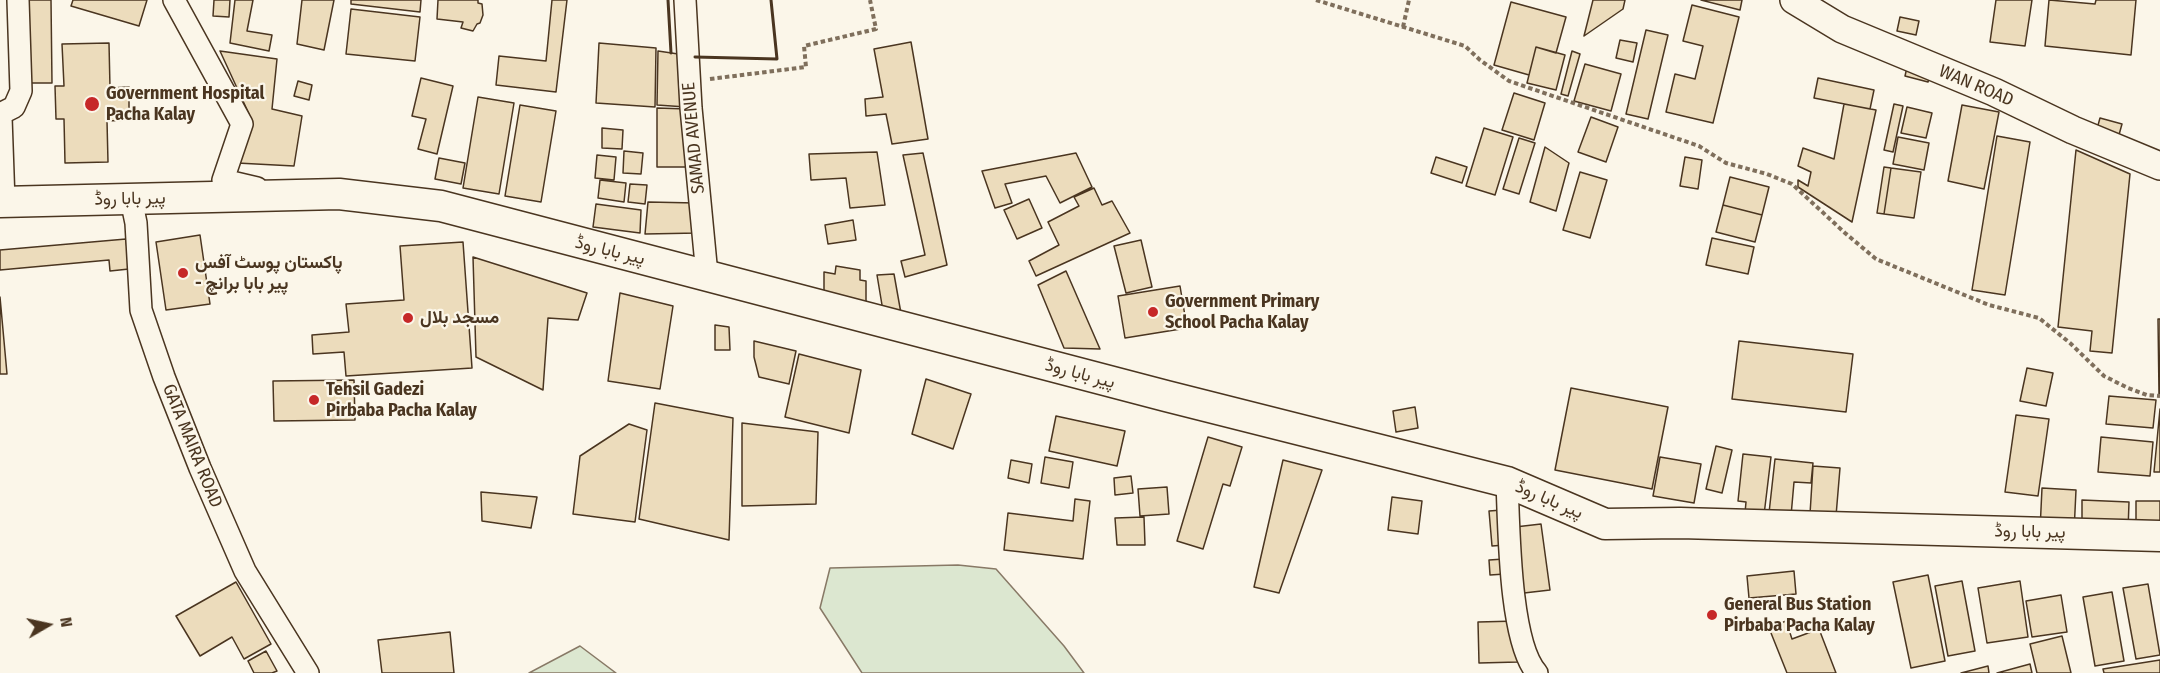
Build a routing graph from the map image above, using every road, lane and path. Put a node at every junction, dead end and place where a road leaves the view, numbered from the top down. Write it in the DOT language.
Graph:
graph roads {
  1 [pos="18,0"];
  2 [pos="174,0"];
  3 [pos="685,0"];
  4 [pos="870,0"];
  5 [pos="1316,0"];
  6 [pos="1409,0"];
  7 [pos="1794,0"];
  8 [pos="1403,27"];
  9 [pos="690,83"];
  10 [pos="0,117"];
  11 [pos="2160,166"];
  12 [pos="281,195"];
  13 [pos="131,199"];
  14 [pos="2,202"];
  15 [pos="707,275"];
  16 [pos="2160,396"];
  17 [pos="1507,482"];
  18 [pos="2160,536"];
  19 [pos="308,673"];
  20 [pos="1537,673"];
  1 -- 10 [label="street"];
  2 -- 12 [label="street"];
  3 -- 9 [label="street, SAMAD AVENUE"];
  4 -- 9 [label="path"];
  5 -- 8 [label="path"];
  6 -- 8 [label="path"];
  7 -- 11 [label="street, WAN ROAD"];
  8 -- 16 [label="path"];
  9 -- 15 [label="street, SAMAD AVENUE"];
  10 -- 14 [label="street"];
  12 -- 13 [label="main road, پیر بابا روڈ"];
  12 -- 15 [label="main road, پیر بابا روڈ"];
  13 -- 14 [label="main road, پیر بابا روڈ"];
  13 -- 19 [label="street, GATA MAIRA ROAD"];
  15 -- 17 [label="main road, پیر بابا روڈ"];
  17 -- 18 [label="main road, پیر بابا روڈ"];
  17 -- 20 [label="street"];
}
